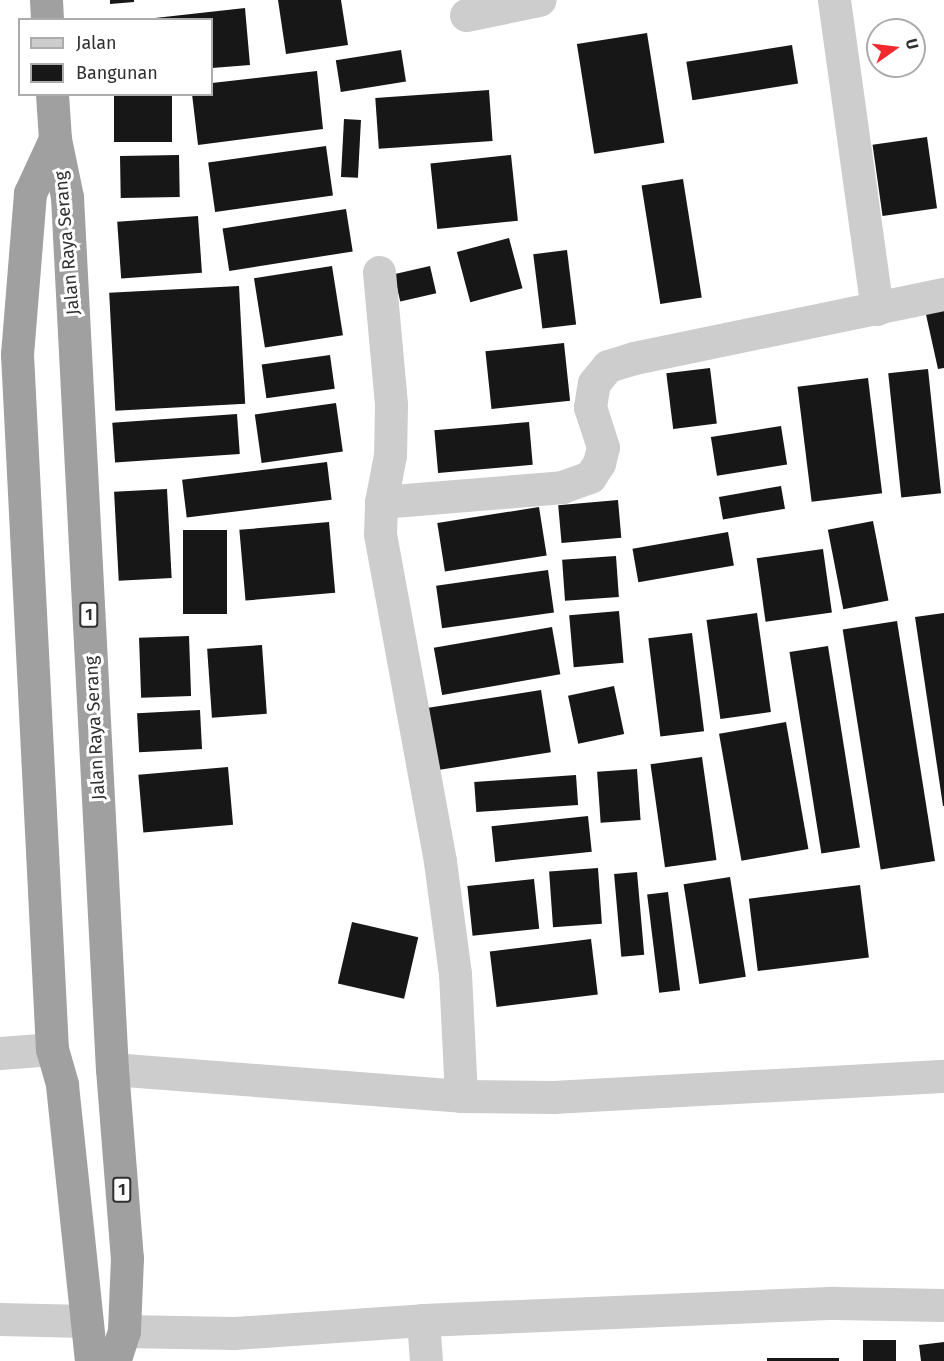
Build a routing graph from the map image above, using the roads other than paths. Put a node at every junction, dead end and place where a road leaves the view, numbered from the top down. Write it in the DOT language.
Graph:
graph roads {
  1 [pos="46,0"];
  2 [pos="539,0"];
  3 [pos="834,0"];
  4 [pos="466,15"];
  5 [pos="47,18"];
  6 [pos="52,96"];
  7 [pos="55,139"];
  8 [pos="380,272"];
  9 [pos="944,294"];
  10 [pos="877,309"];
  11 [pos="381,502"];
  12 [pos="52,1049"];
  13 [pos="0,1053"];
  14 [pos="944,1076"];
  15 [pos="113,1081"];
  16 [pos="461,1096"];
  17 [pos="944,1305"];
  18 [pos="0,1319"];
  19 [pos="423,1320"];
  20 [pos="85,1321"];
  21 [pos="119,1346"];
  22 [pos="91,1361"];
  23 [pos="426,1361"];
  1 -- 5 [label="highway"];
  2 -- 4 [label="street"];
  3 -- 10 [label="street"];
  6 -- 7 [label="highway, Jalan Raya Serang / 1"];
  7 -- 12 [label="highway"];
  7 -- 15 [label="highway, Jalan Raya Serang / 1"];
  8 -- 11 [label="street"];
  9 -- 10 [label="street"];
  10 -- 11 [label="street"];
  11 -- 16 [label="street"];
  12 -- 13 [label="street"];
  12 -- 20 [label="highway"];
  14 -- 16 [label="street"];
  15 -- 16 [label="street"];
  15 -- 21 [label="highway, Jalan Raya Serang / 1"];
  17 -- 19 [label="street"];
  18 -- 20 [label="street"];
  19 -- 21 [label="street"];
  19 -- 23 [label="street"];
  20 -- 22 [label="highway"];
}
